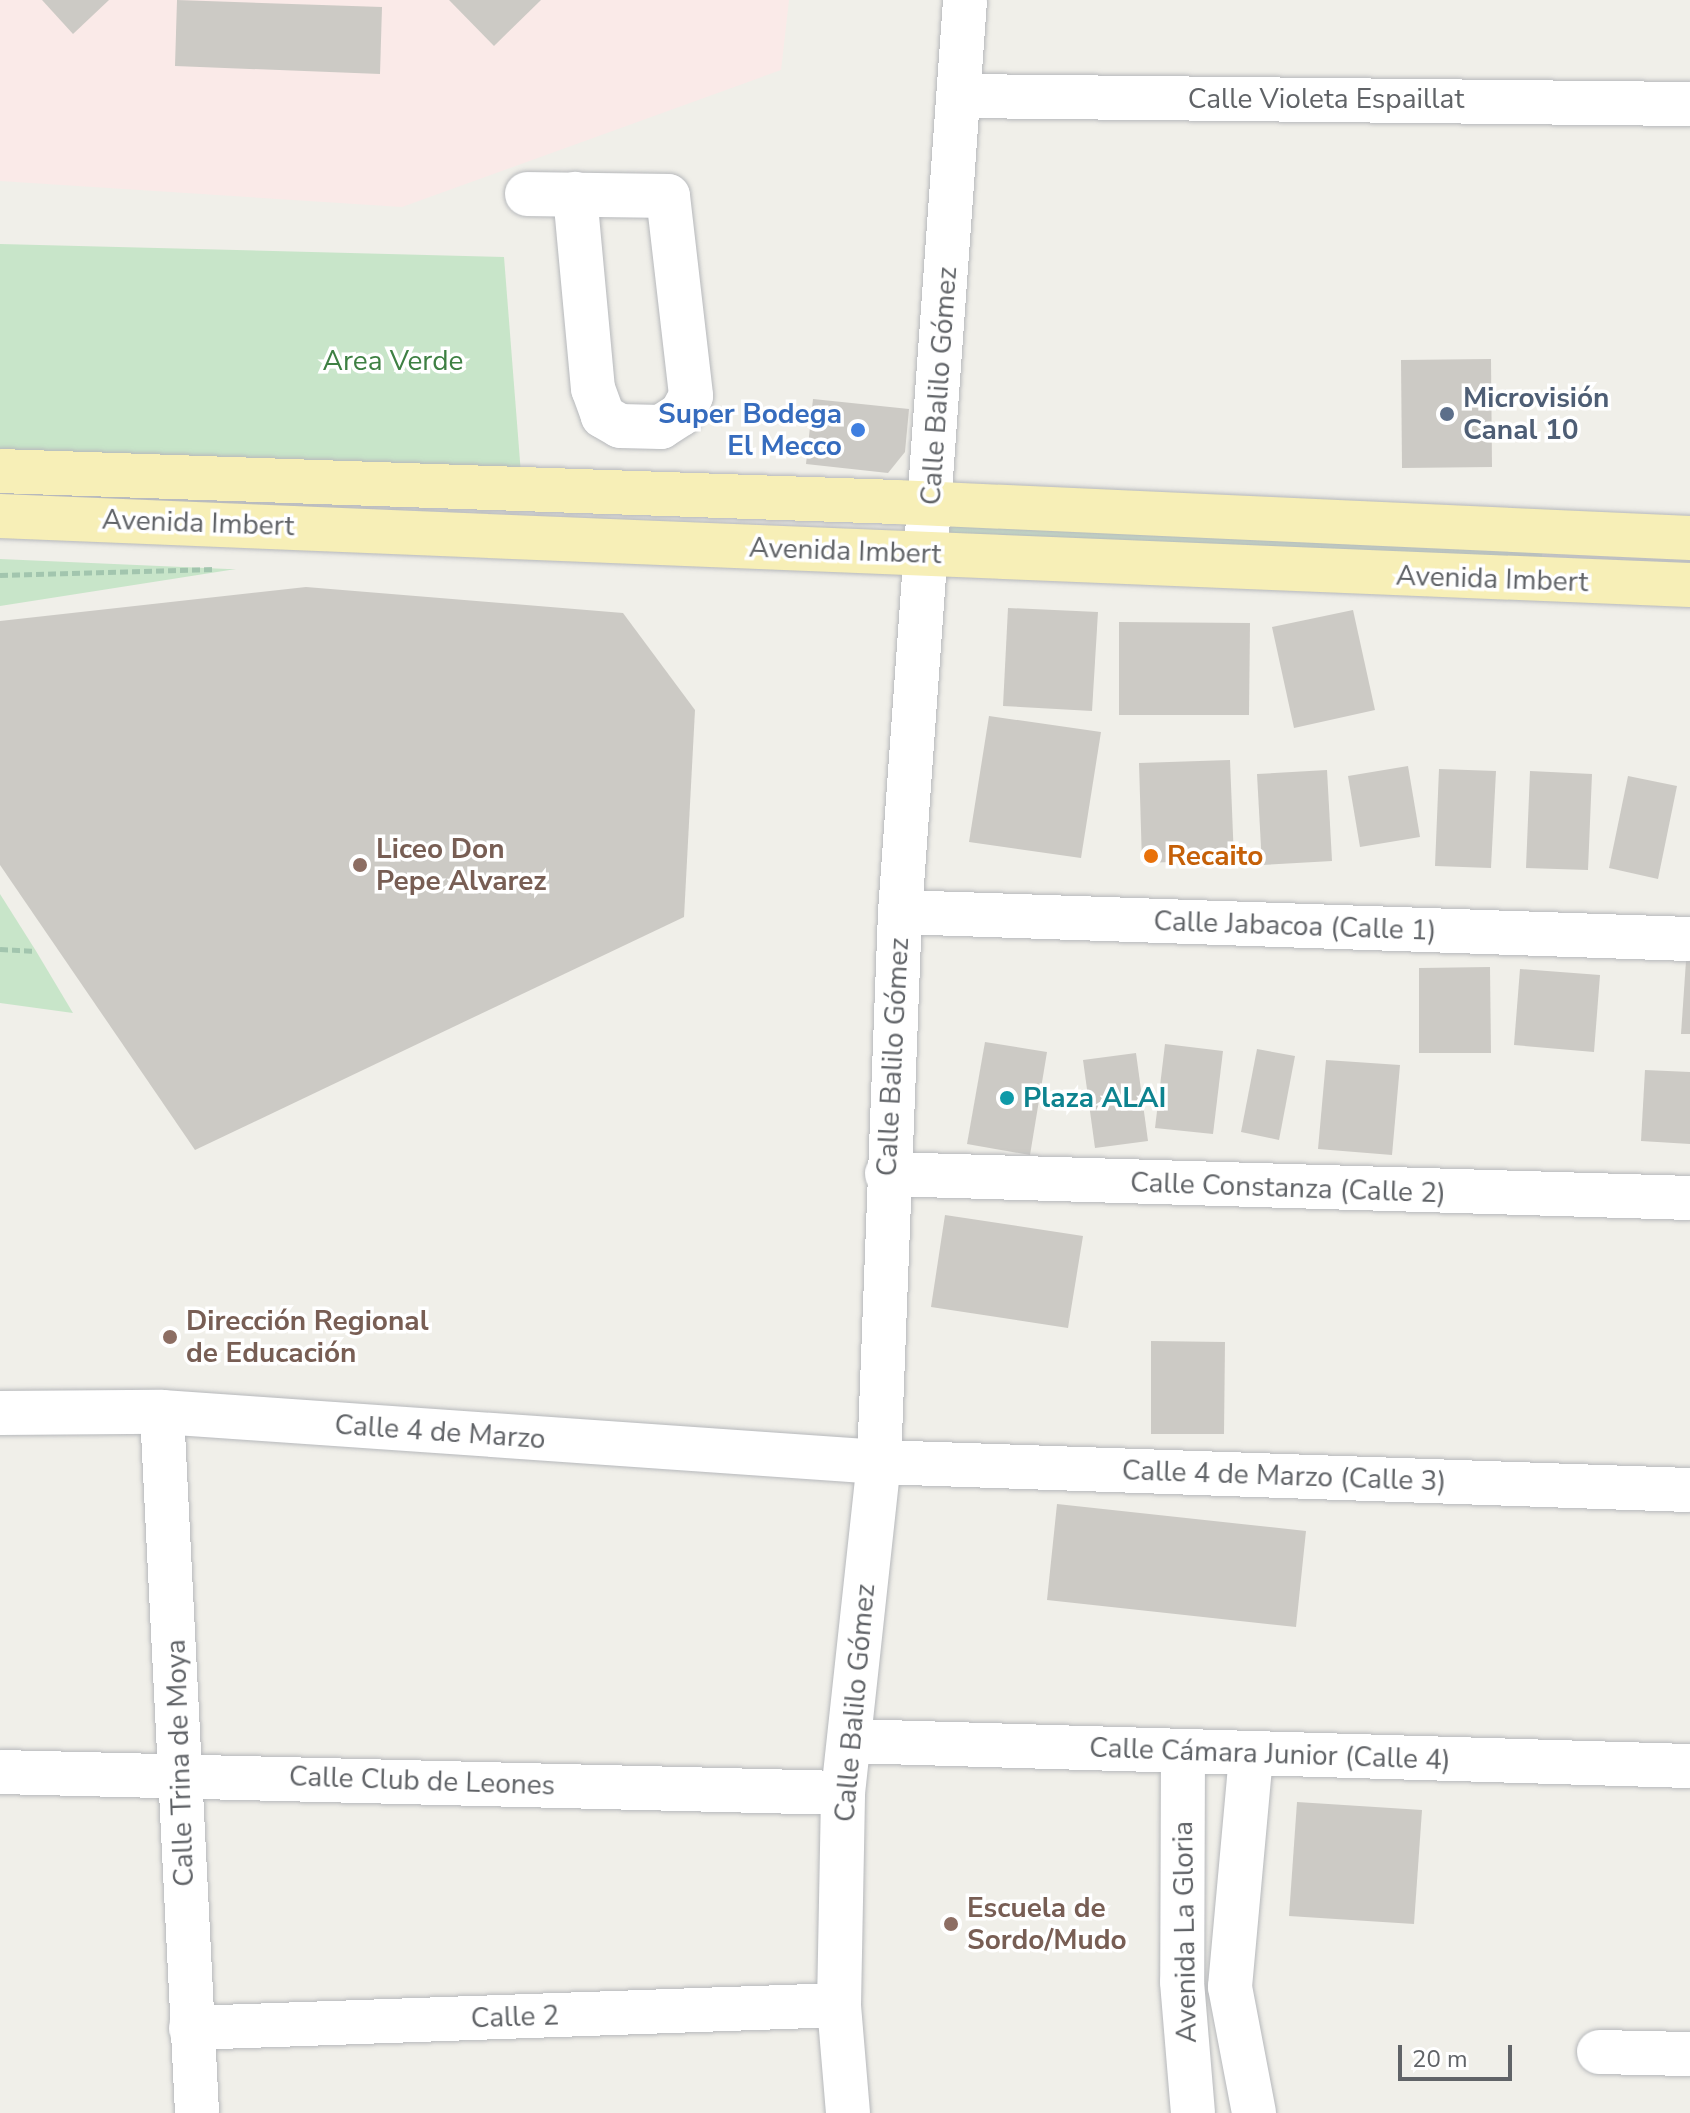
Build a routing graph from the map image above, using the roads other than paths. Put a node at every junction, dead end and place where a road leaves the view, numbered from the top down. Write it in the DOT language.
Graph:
graph roads {
  1 [pos="965,0"];
  2 [pos="961,96"];
  3 [pos="1690,104"];
  4 [pos="527,194"];
  5 [pos="575,194"];
  6 [pos="0,471"];
  7 [pos="155,476"];
  8 [pos="930,503"];
  9 [pos="0,516"];
  10 [pos="155,520"];
  11 [pos="1556,534"];
  12 [pos="1690,538"];
  13 [pos="925,554"];
  14 [pos="1555,582"];
  15 [pos="1690,585"];
  16 [pos="900,912"];
  17 [pos="1690,939"];
  18 [pos="887,1174"];
  19 [pos="1690,1198"];
  20 [pos="162,1412"];
  21 [pos="0,1413"];
  22 [pos="879,1462"];
  23 [pos="1690,1490"];
  24 [pos="851,1741"];
  25 [pos="1183,1752"];
  26 [pos="1251,1756"];
  27 [pos="1690,1766"];
  28 [pos="0,1772"];
  29 [pos="182,1775"];
  30 [pos="843,1793"];
  31 [pos="839,2005"];
  32 [pos="191,2028"];
  33 [pos="1599,2052"];
  34 [pos="1690,2054"];
  35 [pos="197,2113"];
  36 [pos="848,2113"];
  37 [pos="1193,2113"];
  38 [pos="1254,2113"];
  1 -- 2 [label="street, Calle Balilo Gómez"];
  2 -- 3 [label="street, Calle Violeta Espaillat"];
  2 -- 8 [label="street, Calle Balilo Gómez"];
  4 -- 5 [label="street"];
  5 -- 5 [label="street"];
  6 -- 7 [label="main road, Avenida Imbert"];
  7 -- 8 [label="main road, Avenida Imbert"];
  7 -- 10 [label="street"];
  8 -- 11 [label="main road, Avenida Imbert"];
  8 -- 13 [label="street, Calle Balilo Gómez"];
  9 -- 10 [label="main road, Avenida Imbert"];
  10 -- 13 [label="main road, Avenida Imbert"];
  11 -- 12 [label="main road, Avenida Imbert"];
  11 -- 14 [label="street"];
  13 -- 14 [label="main road, Avenida Imbert"];
  13 -- 16 [label="street, Calle Balilo Gómez"];
  14 -- 15 [label="main road, Avenida Imbert"];
  16 -- 17 [label="street, Calle Jabacoa (Calle 1)"];
  16 -- 18 [label="street, Calle Balilo Gómez"];
  18 -- 19 [label="street, Calle Constanza (Calle 2)"];
  18 -- 22 [label="street, Calle Balilo Gómez"];
  20 -- 21 [label="street, Calle 4 de Marzo"];
  20 -- 22 [label="street, Calle 4 de Marzo"];
  20 -- 29 [label="street, Calle Trina de Moya"];
  22 -- 23 [label="street, Calle 4 de Marzo (Calle 3)"];
  22 -- 24 [label="street, Calle Balilo Gómez"];
  24 -- 25 [label="street, Calle Cámara Junior (Calle 4)"];
  24 -- 30 [label="street, Calle Balilo Gómez"];
  25 -- 26 [label="street, Calle Cámara Junior (Calle 4)"];
  25 -- 37 [label="street, Avenida La Gloria"];
  26 -- 27 [label="street, Calle Cámara Junior (Calle 4)"];
  26 -- 38 [label="street, Avenida La Gloria"];
  28 -- 29 [label="street, Calle Club de Leones"];
  29 -- 30 [label="street, Calle Club de Leones"];
  29 -- 32 [label="street, Calle Trina de Moya"];
  30 -- 31 [label="street, Calle Balilo Gómez"];
  31 -- 32 [label="street, Calle 2"];
  31 -- 36 [label="street, Calle Balilo Gómez"];
  32 -- 35 [label="street, Calle Trina de Moya"];
  33 -- 34 [label="street"];
}
